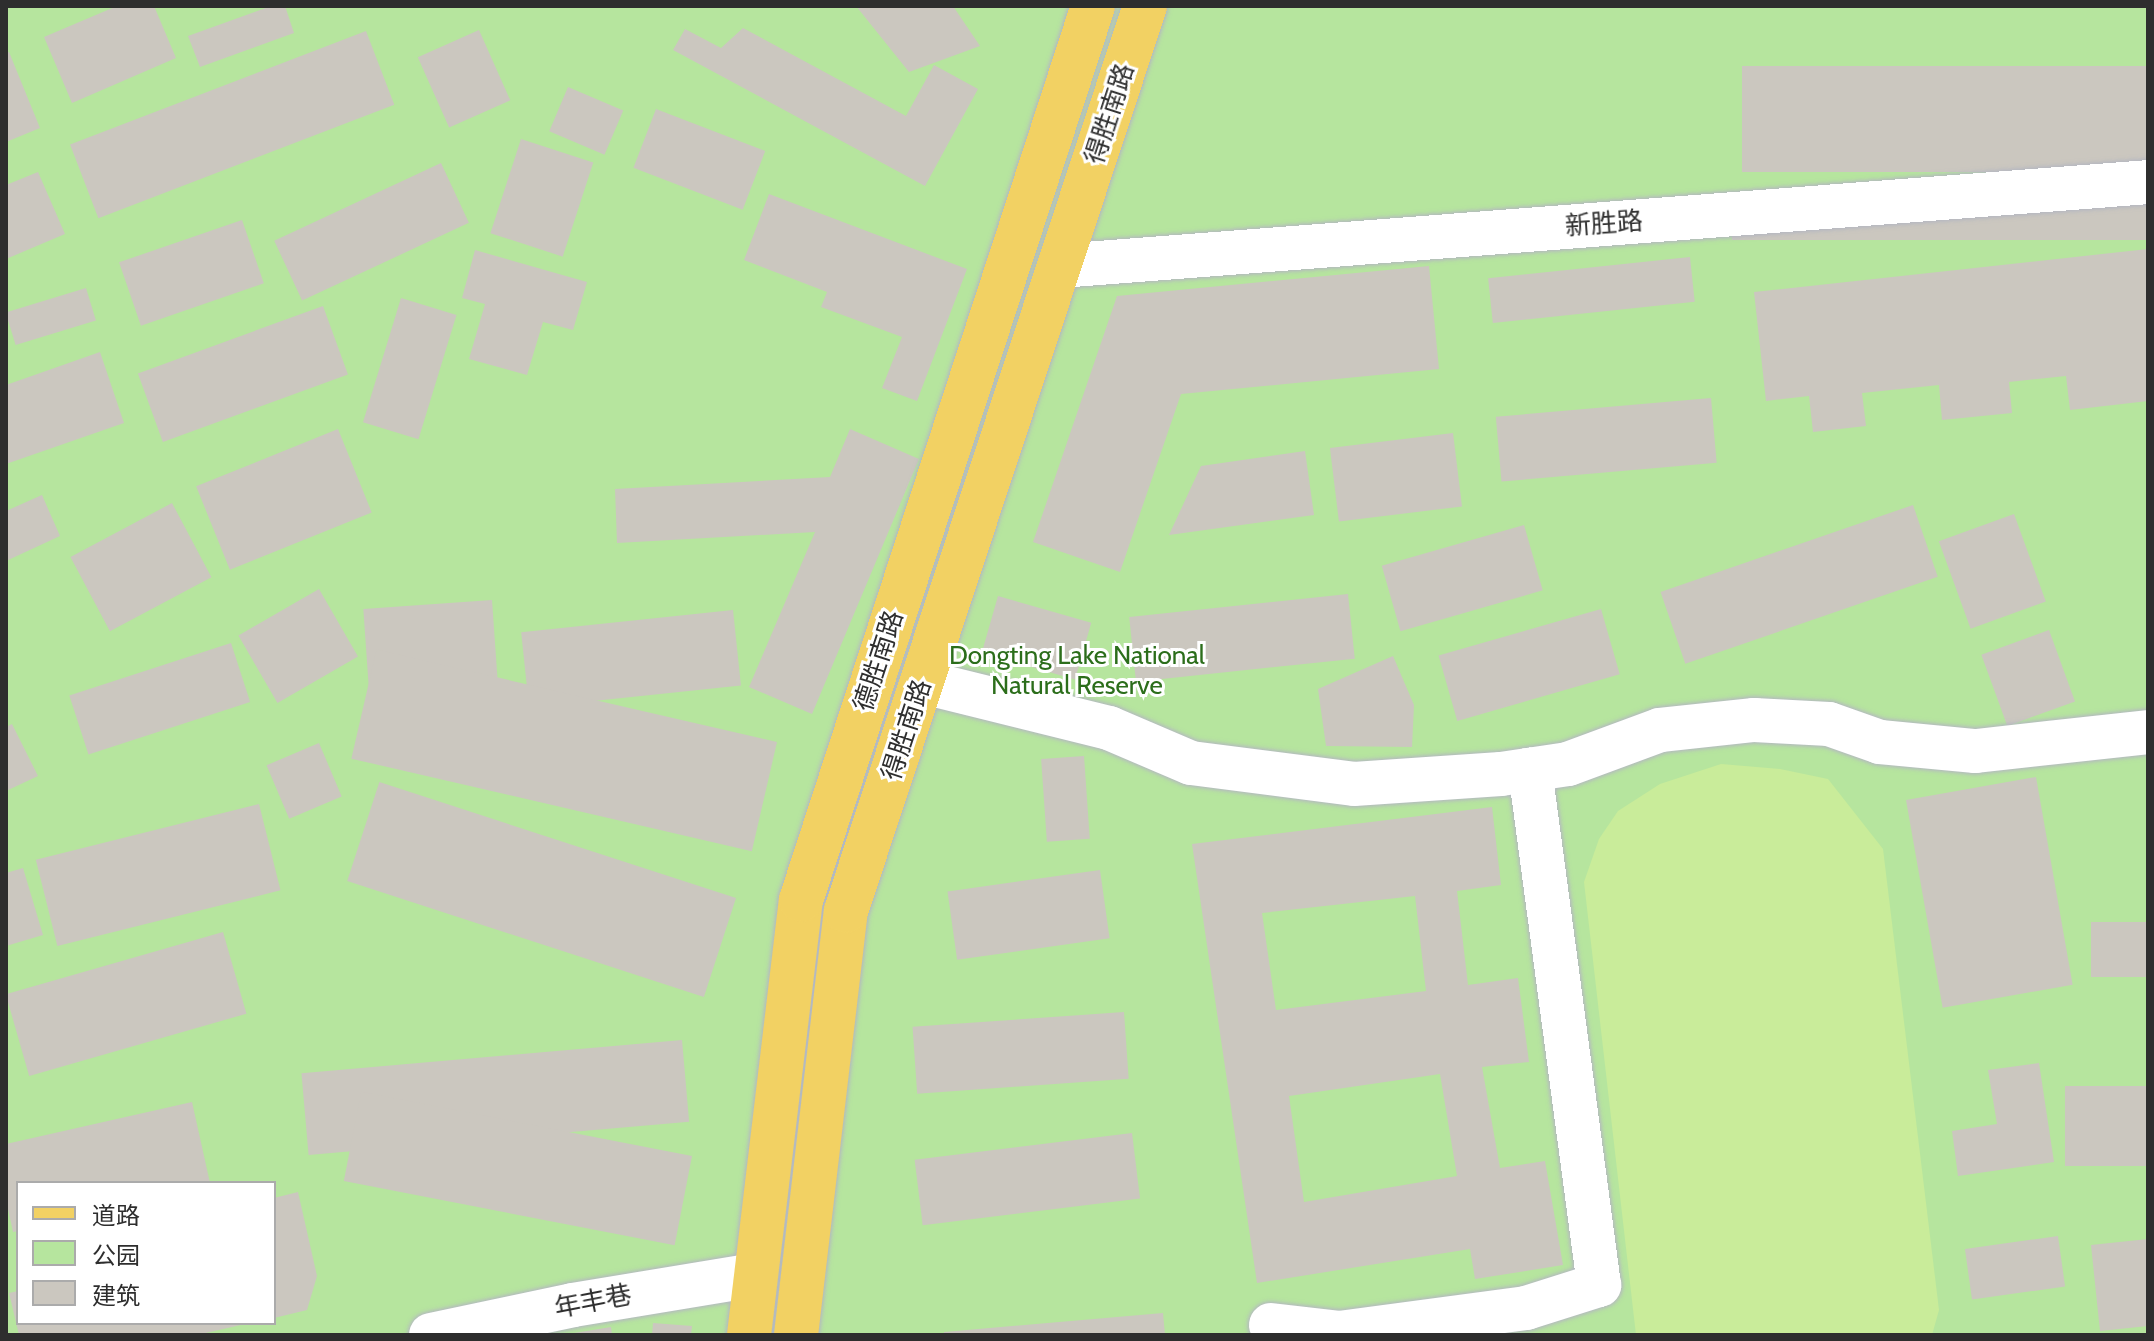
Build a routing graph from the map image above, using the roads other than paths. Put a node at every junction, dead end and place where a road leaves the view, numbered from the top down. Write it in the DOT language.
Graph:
graph roads {
  1 [pos="1093,6"];
  2 [pos="1145,6"];
  3 [pos="2148,182"];
  4 [pos="1060,266"];
  5 [pos="923,682"];
  6 [pos="2148,732"];
  7 [pos="1530,770"];
  8 [pos="755,1275"];
  9 [pos="1271,1325"];
  10 [pos="431,1335"];
  11 [pos="749,1335"];
  12 [pos="796,1335"];
  1 -- 8 [label="main road, 德胜南路"];
  2 -- 4 [label="main road, 得胜南路"];
  3 -- 4 [label="street, 新胜路"];
  4 -- 5 [label="main road, 得胜南路"];
  5 -- 7 [label="street"];
  5 -- 12 [label="main road, 得胜南路"];
  6 -- 7 [label="street"];
  7 -- 9 [label="street"];
  8 -- 10 [label="street, 年丰巷"];
  8 -- 11 [label="main road, 德胜南路"];
}
